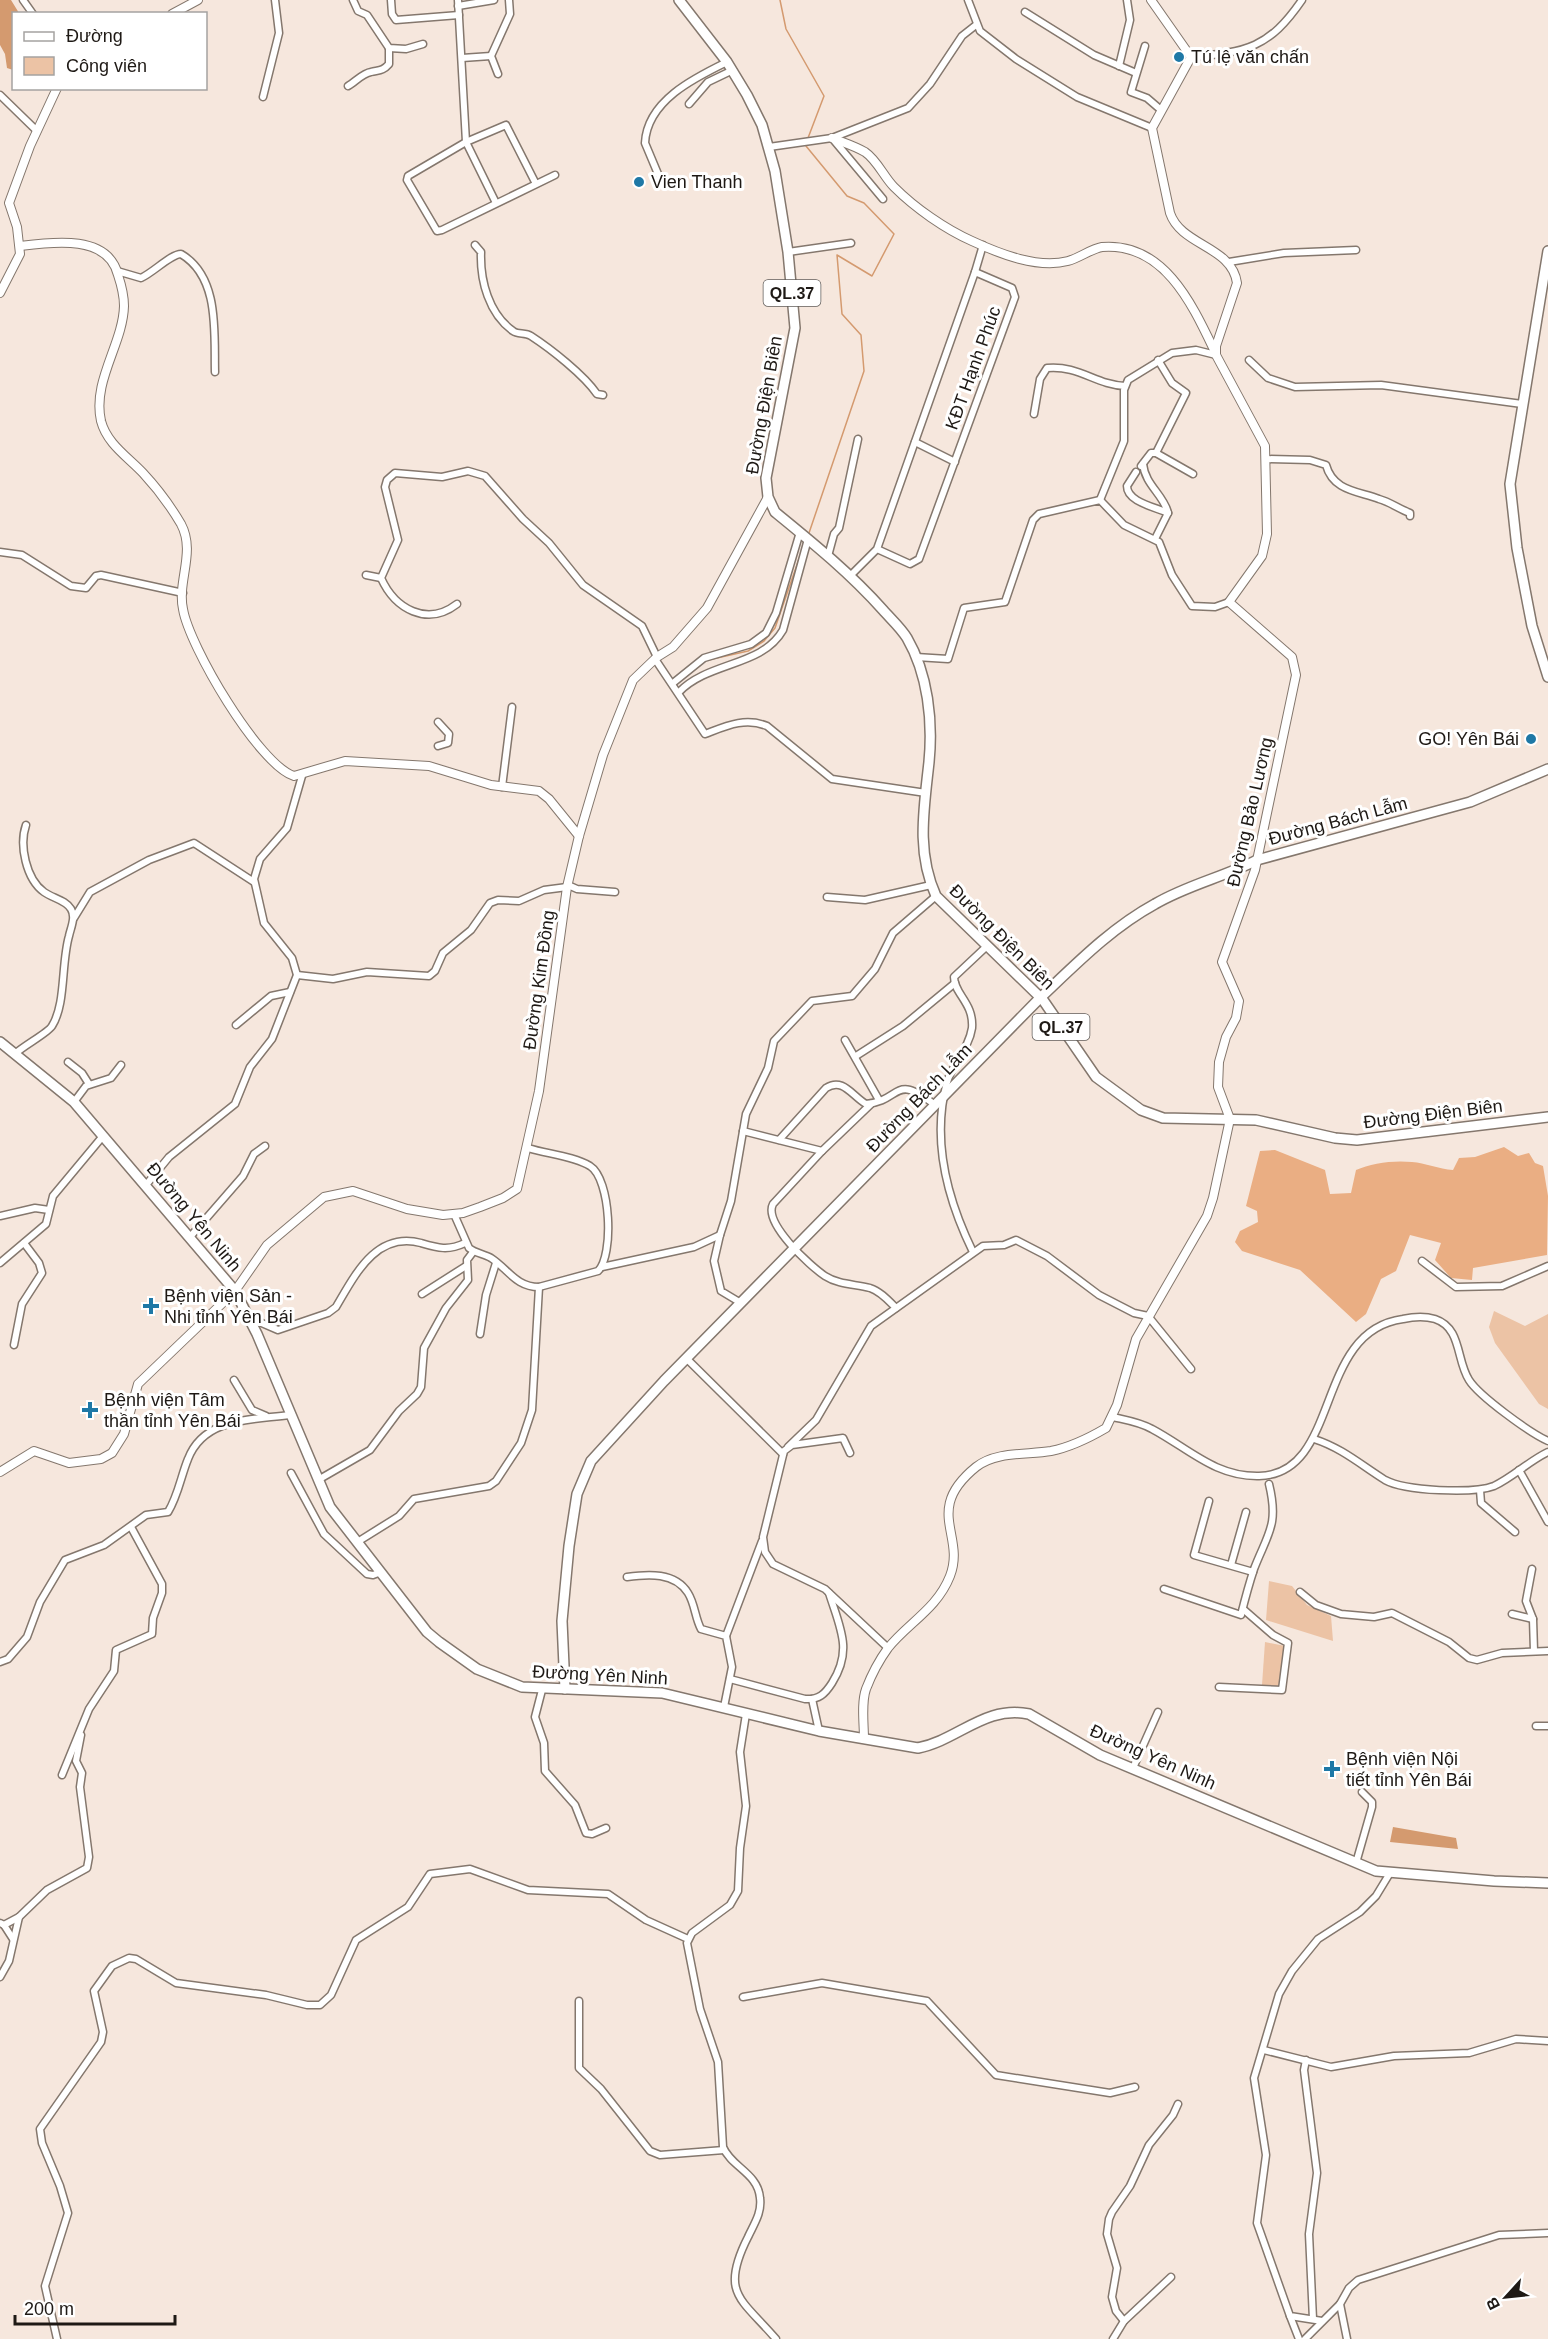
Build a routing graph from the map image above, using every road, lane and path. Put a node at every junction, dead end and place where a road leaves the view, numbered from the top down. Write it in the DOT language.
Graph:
graph roads {
  1 [pos="198,0"];
  2 [pos="275,0"];
  3 [pos="353,0"];
  4 [pos="391,0"];
  5 [pos="494,0"];
  6 [pos="509,0"];
  7 [pos="679,0"];
  8 [pos="968,0"];
  9 [pos="1127,0"];
  10 [pos="1151,0"];
  11 [pos="1302,0"];
  12 [pos="458,3"];
  13 [pos="176,12"];
  14 [pos="1025,12"];
  15 [pos="459,15"];
  16 [pos="976,25"];
  17 [pos="423,44"];
  18 [pos="1145,46"];
  19 [pos="389,48"];
  20 [pos="491,56"];
  21 [pos="1191,57"];
  22 [pos="462,58"];
  23 [pos="727,62"];
  24 [pos="1119,66"];
  25 [pos="733,70"];
  26 [pos="1136,73"];
  27 [pos="498,74"];
  28 [pos="348,86"];
  29 [pos="56,90"];
  30 [pos="0,95"];
  31 [pos="263,97"];
  32 [pos="689,104"];
  33 [pos="1161,110"];
  34 [pos="1152,128"];
  35 [pos="37,131"];
  36 [pos="831,138"];
  37 [pos="466,142"];
  38 [pos="769,147"];
  39 [pos="658,174"];
  40 [pos="555,175"];
  41 [pos="536,184"];
  42 [pos="883,199"];
  43 [pos="9,203"];
  44 [pos="496,203"];
  45 [pos="0,204"];
  46 [pos="851,243"];
  47 [pos="475,245"];
  48 [pos="983,245"];
  49 [pos="20,246"];
  50 [pos="1356,250"];
  51 [pos="1548,251"];
  52 [pos="788,252"];
  53 [pos="1230,262"];
  54 [pos="117,271"];
  55 [pos="975,272"];
  56 [pos="0,293"];
  57 [pos="490,301"];
  58 [pos="482,304"];
  59 [pos="1216,355"];
  60 [pos="1158,360"];
  61 [pos="1249,360"];
  62 [pos="215,372"];
  63 [pos="1125,386"];
  64 [pos="603,395"];
  65 [pos="1522,404"];
  66 [pos="1034,414"];
  67 [pos="858,439"];
  68 [pos="915,442"];
  69 [pos="1156,453"];
  70 [pos="1266,459"];
  71 [pos="955,462"];
  72 [pos="1140,467"];
  73 [pos="1193,474"];
  74 [pos="768,497"];
  75 [pos="1100,500"];
  76 [pos="1168,513"];
  77 [pos="1410,516"];
  78 [pos="800,532"];
  79 [pos="808,539"];
  80 [pos="1155,539"];
  81 [pos="877,549"];
  82 [pos="0,552"];
  83 [pos="828,556"];
  84 [pos="366,575"];
  85 [pos="851,575"];
  86 [pos="381,578"];
  87 [pos="183,593"];
  88 [pos="1229,602"];
  89 [pos="457,604"];
  90 [pos="916,657"];
  91 [pos="656,658"];
  92 [pos="1548,676"];
  93 [pos="673,683"];
  94 [pos="679,692"];
  95 [pos="512,707"];
  96 [pos="438,722"];
  97 [pos="438,746"];
  98 [pos="1548,769"];
  99 [pos="302,776"];
  100 [pos="502,787"];
  101 [pos="926,793"];
  102 [pos="26,825"];
  103 [pos="579,836"];
  104 [pos="1257,860"];
  105 [pos="254,882"];
  106 [pos="931,885"];
  107 [pos="568,886"];
  108 [pos="615,892"];
  109 [pos="936,896"];
  110 [pos="827,897"];
  111 [pos="74,919"];
  112 [pos="987,946"];
  113 [pos="297,975"];
  114 [pos="955,983"];
  115 [pos="290,992"];
  116 [pos="1040,998"];
  117 [pos="236,1024"];
  118 [pos="845,1040"];
  119 [pos="1,1044"];
  120 [pos="16,1053"];
  121 [pos="856,1056"];
  122 [pos="68,1062"];
  123 [pos="121,1065"];
  124 [pos="89,1084"];
  125 [pos="945,1095"];
  126 [pos="879,1100"];
  127 [pos="74,1102"];
  128 [pos="871,1104"];
  129 [pos="935,1106"];
  130 [pos="1548,1117"];
  131 [pos="1230,1119"];
  132 [pos="743,1131"];
  133 [pos="103,1136"];
  134 [pos="779,1140"];
  135 [pos="266,1146"];
  136 [pos="528,1148"];
  137 [pos="822,1151"];
  138 [pos="146,1185"];
  139 [pos="49,1210"];
  140 [pos="454,1214"];
  141 [pos="0,1216"];
  142 [pos="720,1235"];
  143 [pos="190,1237"];
  144 [pos="24,1243"];
  145 [pos="465,1243"];
  146 [pos="795,1249"];
  147 [pos="473,1252"];
  148 [pos="973,1252"];
  149 [pos="1422,1261"];
  150 [pos="0,1263"];
  151 [pos="496,1263"];
  152 [pos="466,1266"];
  153 [pos="1548,1266"];
  154 [pos="602,1267"];
  155 [pos="539,1287"];
  156 [pos="235,1291"];
  157 [pos="423,1294"];
  158 [pos="741,1303"];
  159 [pos="896,1308"];
  160 [pos="1148,1316"];
  161 [pos="249,1318"];
  162 [pos="480,1334"];
  163 [pos="14,1345"];
  164 [pos="686,1358"];
  165 [pos="1191,1369"];
  166 [pos="234,1380"];
  167 [pos="289,1415"];
  168 [pos="269,1417"];
  169 [pos="1113,1417"];
  170 [pos="1314,1439"];
  171 [pos="1548,1441"];
  172 [pos="788,1447"];
  173 [pos="1548,1452"];
  174 [pos="850,1453"];
  175 [pos="783,1454"];
  176 [pos="1519,1470"];
  177 [pos="0,1472"];
  178 [pos="291,1473"];
  179 [pos="318,1480"];
  180 [pos="1269,1484"];
  181 [pos="1480,1490"];
  182 [pos="1209,1501"];
  183 [pos="1246,1512"];
  184 [pos="1548,1522"];
  185 [pos="131,1527"];
  186 [pos="1515,1533"];
  187 [pos="763,1537"];
  188 [pos="359,1541"];
  189 [pos="1231,1565"];
  190 [pos="1532,1569"];
  191 [pos="381,1572"];
  192 [pos="1253,1572"];
  193 [pos="627,1577"];
  194 [pos="1164,1589"];
  195 [pos="829,1592"];
  196 [pos="1300,1592"];
  197 [pos="1243,1609"];
  198 [pos="1512,1614"];
  199 [pos="1533,1619"];
  200 [pos="726,1636"];
  201 [pos="888,1648"];
  202 [pos="1534,1651"];
  203 [pos="1548,1651"];
  204 [pos="0,1662"];
  205 [pos="730,1679"];
  206 [pos="1219,1688"];
  207 [pos="565,1689"];
  208 [pos="542,1690"];
  209 [pos="812,1699"];
  210 [pos="724,1707"];
  211 [pos="1158,1712"];
  212 [pos="746,1713"];
  213 [pos="1536,1726"];
  214 [pos="1548,1726"];
  215 [pos="819,1731"];
  216 [pos="81,1735"];
  217 [pos="864,1739"];
  218 [pos="1133,1768"];
  219 [pos="62,1775"];
  220 [pos="1362,1792"];
  221 [pos="606,1828"];
  222 [pos="1356,1863"];
  223 [pos="1390,1873"];
  224 [pos="1548,1882"];
  225 [pos="19,1917"];
  226 [pos="2,1924"];
  227 [pos="13,1939"];
  228 [pos="688,1939"];
  229 [pos="0,1977"];
  230 [pos="743,1997"];
  231 [pos="579,2001"];
  232 [pos="1548,2041"];
  233 [pos="1264,2049"];
  234 [pos="1306,2060"];
  235 [pos="1135,2087"];
  236 [pos="1178,2104"];
  237 [pos="724,2150"];
  238 [pos="1548,2233"];
  239 [pos="1172,2277"];
  240 [pos="1340,2304"];
  241 [pos="1290,2316"];
  242 [pos="1313,2319"];
  243 [pos="1323,2320"];
  244 [pos="1124,2321"];
  245 [pos="1341,2322"];
  246 [pos="57,2339"];
  247 [pos="776,2339"];
  248 [pos="1113,2339"];
  249 [pos="1299,2339"];
  250 [pos="1305,2339"];
  251 [pos="1347,2339"];
  1 -- 13 [label="street"];
  2 -- 31 [label="street"];
  3 -- 19 [label="street"];
  4 -- 15 [label="street"];
  5 -- 12 [label="street"];
  6 -- 20 [label="street"];
  7 -- 23 [label="main road, Đường Điện Biên / QL.37"];
  8 -- 16 [label="street"];
  9 -- 24 [label="street"];
  10 -- 21 [label="street"];
  11 -- 21 [label="street"];
  12 -- 15 [label="street"];
  14 -- 24 [label="street"];
  15 -- 22 [label="street"];
  16 -- 34 [label="street"];
  16 -- 36 [label="street"];
  17 -- 19 [label="street"];
  18 -- 26 [label="street"];
  19 -- 28 [label="street"];
  20 -- 22 [label="street"];
  20 -- 27 [label="street"];
  21 -- 33 [label="street"];
  22 -- 37 [label="street"];
  23 -- 25 [label="main road, Đường Điện Biên / QL.37"];
  23 -- 39 [label="street"];
  24 -- 26 [label="street"];
  25 -- 32 [label="street"];
  25 -- 38 [label="main road, Đường Điện Biên / QL.37"];
  26 -- 33 [label="street"];
  29 -- 35 [label="street"];
  30 -- 35 [label="street"];
  33 -- 34 [label="street"];
  34 -- 53 [label="street"];
  35 -- 43 [label="street"];
  36 -- 38 [label="street"];
  36 -- 42 [label="street"];
  36 -- 48 [label="street"];
  37 -- 41 [label="street"];
  37 -- 44 [label="street"];
  37 -- 44 [label="street"];
  38 -- 52 [label="main road, Đường Điện Biên / QL.37"];
  40 -- 41 [label="street"];
  41 -- 44 [label="street"];
  43 -- 45 [label="street"];
  43 -- 49 [label="street"];
  46 -- 52 [label="street"];
  47 -- 57 [label="street"];
  48 -- 55 [label="street"];
  48 -- 59 [label="street"];
  49 -- 54 [label="street"];
  49 -- 56 [label="street"];
  50 -- 53 [label="street"];
  51 -- 65 [label="main road"];
  52 -- 74 [label="main road, Đường Điện Biên / QL.37"];
  53 -- 59 [label="street"];
  54 -- 62 [label="street"];
  54 -- 87 [label="street"];
  55 -- 68 [label="street, KĐT Hạnh Phúc"];
  55 -- 71 [label="street, KĐT Hạnh Phúc"];
  57 -- 58 [label="street"];
  57 -- 64 [label="street"];
  59 -- 60 [label="street"];
  59 -- 70 [label="street"];
  60 -- 63 [label="street"];
  60 -- 69 [label="street"];
  61 -- 65 [label="street"];
  63 -- 66 [label="street"];
  63 -- 75 [label="street"];
  65 -- 92 [label="main road"];
  67 -- 83 [label="street"];
  68 -- 71 [label="street"];
  68 -- 81 [label="street, KĐT Hạnh Phúc"];
  69 -- 72 [label="street"];
  69 -- 73 [label="street"];
  70 -- 77 [label="street"];
  70 -- 88 [label="street"];
  71 -- 81 [label="street, KĐT Hạnh Phúc"];
  72 -- 76 [label="street"];
  72 -- 76 [label="street"];
  74 -- 78 [label="main road, Đường Điện Biên / QL.37"];
  74 -- 91 [label="street, Đường Kim Đồng"];
  75 -- 80 [label="street"];
  75 -- 90 [label="street"];
  76 -- 80 [label="street"];
  78 -- 79 [label="main road, Đường Điện Biên / QL.37"];
  78 -- 93 [label="street"];
  79 -- 83 [label="main road, Đường Điện Biên / QL.37"];
  79 -- 94 [label="street"];
  80 -- 88 [label="street"];
  81 -- 85 [label="street, KĐT Hạnh Phúc"];
  82 -- 87 [label="street"];
  83 -- 85 [label="main road, Đường Điện Biên / QL.37"];
  84 -- 86 [label="street"];
  85 -- 90 [label="main road, Đường Điện Biên / QL.37"];
  86 -- 89 [label="street"];
  86 -- 91 [label="street"];
  87 -- 99 [label="street"];
  88 -- 104 [label="street, Đường Bảo Lương"];
  90 -- 101 [label="main road, Đường Điện Biên / QL.37"];
  91 -- 93 [label="street"];
  91 -- 103 [label="street, Đường Kim Đồng"];
  93 -- 94 [label="street"];
  94 -- 101 [label="street"];
  95 -- 100 [label="street"];
  96 -- 97 [label="street"];
  98 -- 104 [label="main road, Đường Bách Lẫm"];
  99 -- 100 [label="street"];
  99 -- 105 [label="street"];
  100 -- 103 [label="street"];
  101 -- 106 [label="main road, Đường Điện Biên / QL.37"];
  102 -- 111 [label="street"];
  103 -- 107 [label="street, Đường Kim Đồng"];
  104 -- 116 [label="main road, Đường Bách Lẫm"];
  104 -- 131 [label="street, Đường Bảo Lương"];
  105 -- 111 [label="street"];
  105 -- 113 [label="street"];
  106 -- 109 [label="main road, Đường Điện Biên / QL.37"];
  106 -- 110 [label="street"];
  107 -- 108 [label="street"];
  107 -- 113 [label="street"];
  107 -- 136 [label="street, Đường Kim Đồng"];
  109 -- 112 [label="main road, Đường Điện Biên / QL.37"];
  109 -- 132 [label="street"];
  111 -- 120 [label="street"];
  112 -- 114 [label="street"];
  112 -- 116 [label="main road, Đường Điện Biên / QL.37"];
  113 -- 115 [label="street"];
  114 -- 121 [label="street"];
  114 -- 125 [label="street"];
  115 -- 117 [label="street"];
  115 -- 138 [label="street"];
  116 -- 125 [label="main road, Đường Bách Lẫm"];
  116 -- 131 [label="main road, Đường Điện Biên / QL.37"];
  118 -- 121 [label="street"];
  119 -- 120 [label="main road, Đường Yên Ninh"];
  120 -- 127 [label="main road, Đường Yên Ninh"];
  121 -- 126 [label="street"];
  122 -- 124 [label="street"];
  123 -- 124 [label="street"];
  124 -- 127 [label="street"];
  125 -- 129 [label="main road, Đường Bách Lẫm"];
  125 -- 148 [label="street"];
  126 -- 128 [label="street"];
  126 -- 129 [label="street"];
  127 -- 133 [label="main road, Đường Yên Ninh"];
  128 -- 134 [label="street"];
  128 -- 137 [label="street"];
  129 -- 146 [label="main road, Đường Bách Lẫm"];
  130 -- 131 [label="main road, Đường Điện Biên / QL.37"];
  131 -- 160 [label="street"];
  132 -- 134 [label="street"];
  132 -- 142 [label="street"];
  133 -- 138 [label="main road, Đường Yên Ninh"];
  133 -- 139 [label="street"];
  134 -- 137 [label="street"];
  135 -- 143 [label="street"];
  136 -- 140 [label="street, Đường Kim Đồng"];
  136 -- 154 [label="street"];
  137 -- 146 [label="street"];
  138 -- 143 [label="main road, Đường Yên Ninh"];
  139 -- 141 [label="street"];
  139 -- 144 [label="street"];
  140 -- 145 [label="street"];
  140 -- 156 [label="street, Đường Kim Đồng"];
  142 -- 154 [label="street"];
  142 -- 158 [label="street"];
  143 -- 156 [label="main road, Đường Yên Ninh"];
  144 -- 150 [label="street"];
  144 -- 163 [label="street"];
  145 -- 147 [label="street"];
  145 -- 161 [label="street"];
  146 -- 158 [label="main road, Đường Bách Lẫm"];
  146 -- 159 [label="street"];
  147 -- 151 [label="street"];
  147 -- 152 [label="street"];
  148 -- 159 [label="street"];
  148 -- 160 [label="street"];
  149 -- 153 [label="street"];
  151 -- 155 [label="street"];
  151 -- 162 [label="street"];
  152 -- 157 [label="street"];
  152 -- 179 [label="street"];
  154 -- 155 [label="street"];
  155 -- 188 [label="street"];
  156 -- 161 [label="main road, Đường Yên Ninh"];
  156 -- 177 [label="street, Đường Kim Đồng"];
  158 -- 164 [label="main road, Đường Bách Lẫm"];
  159 -- 172 [label="street"];
  160 -- 165 [label="street"];
  160 -- 169 [label="street"];
  161 -- 167 [label="main road, Đường Yên Ninh"];
  164 -- 175 [label="street"];
  164 -- 207 [label="main road, Đường Bách Lẫm"];
  166 -- 168 [label="street"];
  167 -- 168 [label="street"];
  167 -- 179 [label="main road, Đường Yên Ninh"];
  168 -- 185 [label="street"];
  169 -- 170 [label="street"];
  169 -- 201 [label="street"];
  170 -- 171 [label="street"];
  170 -- 181 [label="street"];
  172 -- 174 [label="street"];
  172 -- 175 [label="street"];
  173 -- 176 [label="street"];
  175 -- 187 [label="street"];
  176 -- 181 [label="street"];
  176 -- 184 [label="street"];
  178 -- 191 [label="street"];
  179 -- 188 [label="main road, Đường Yên Ninh"];
  180 -- 192 [label="street"];
  181 -- 186 [label="street"];
  182 -- 189 [label="street"];
  183 -- 189 [label="street"];
  185 -- 204 [label="street"];
  185 -- 219 [label="street"];
  187 -- 195 [label="street"];
  187 -- 200 [label="street"];
  188 -- 191 [label="main road, Đường Yên Ninh"];
  189 -- 192 [label="street"];
  190 -- 199 [label="street"];
  191 -- 208 [label="main road, Đường Yên Ninh"];
  192 -- 197 [label="street"];
  193 -- 200 [label="street"];
  194 -- 197 [label="street"];
  195 -- 201 [label="street"];
  195 -- 209 [label="street"];
  196 -- 202 [label="street"];
  197 -- 206 [label="street"];
  198 -- 199 [label="street"];
  199 -- 202 [label="street"];
  200 -- 205 [label="street"];
  201 -- 217 [label="street"];
  202 -- 203 [label="street"];
  205 -- 209 [label="street"];
  205 -- 210 [label="street"];
  207 -- 208 [label="main road, Đường Yên Ninh"];
  207 -- 210 [label="main road, Đường Yên Ninh"];
  208 -- 221 [label="street"];
  209 -- 215 [label="street"];
  210 -- 212 [label="main road, Đường Yên Ninh"];
  211 -- 218 [label="street"];
  212 -- 215 [label="main road, Đường Yên Ninh"];
  212 -- 228 [label="street"];
  213 -- 214 [label="street"];
  215 -- 217 [label="main road, Đường Yên Ninh"];
  216 -- 225 [label="street"];
  217 -- 218 [label="main road, Đường Yên Ninh"];
  218 -- 222 [label="main road, Đường Yên Ninh"];
  220 -- 222 [label="street"];
  222 -- 223 [label="main road, Đường Yên Ninh"];
  223 -- 224 [label="main road, Đường Yên Ninh"];
  223 -- 233 [label="street"];
  225 -- 226 [label="street"];
  225 -- 227 [label="street"];
  226 -- 227 [label="street"];
  227 -- 229 [label="street"];
  228 -- 237 [label="street"];
  228 -- 246 [label="street"];
  230 -- 235 [label="street"];
  231 -- 237 [label="street"];
  232 -- 234 [label="street"];
  233 -- 234 [label="street"];
  233 -- 241 [label="street"];
  234 -- 242 [label="street"];
  236 -- 244 [label="street"];
  237 -- 247 [label="street"];
  238 -- 240 [label="street"];
  239 -- 244 [label="street"];
  240 -- 243 [label="street"];
  240 -- 245 [label="street"];
  241 -- 242 [label="street"];
  241 -- 249 [label="street"];
  242 -- 243 [label="street"];
  243 -- 245 [label="street"];
  243 -- 250 [label="street"];
  244 -- 248 [label="street"];
  245 -- 251 [label="street"];
}
